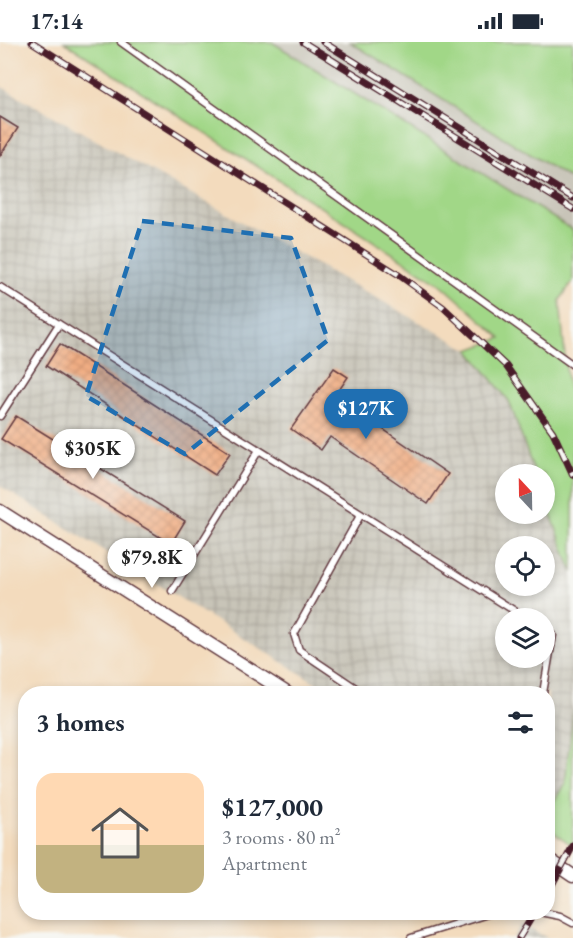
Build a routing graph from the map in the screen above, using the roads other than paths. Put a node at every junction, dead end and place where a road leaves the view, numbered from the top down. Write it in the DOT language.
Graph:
graph roads {
  1 [pos="121,42"];
  2 [pos="0,287"];
  3 [pos="59,324"];
  4 [pos="573,365"];
  5 [pos="0,416"];
  6 [pos="259,450"];
  7 [pos="0,511"];
  8 [pos="361,514"];
  9 [pos="172,591"];
  10 [pos="510,608"];
  11 [pos="547,668"];
  12 [pos="276,686"];
  13 [pos="352,686"];
  14 [pos="544,686"];
  15 [pos="555,864"];
  16 [pos="573,876"];
  17 [pos="555,915"];
  18 [pos="468,920"];
  19 [pos="573,924"];
  20 [pos="411,938"];
  1 -- 4 [label="lane"];
  2 -- 3 [label="lane"];
  3 -- 5 [label="lane"];
  3 -- 6 [label="lane"];
  6 -- 8 [label="lane"];
  6 -- 9 [label="lane"];
  7 -- 12 [label="street"];
  8 -- 10 [label="lane"];
  8 -- 13 [label="lane"];
  11 -- 14 [label="lane"];
  15 -- 16 [label="street"];
  17 -- 19 [label="lane"];
  18 -- 20 [label="lane"];
}
